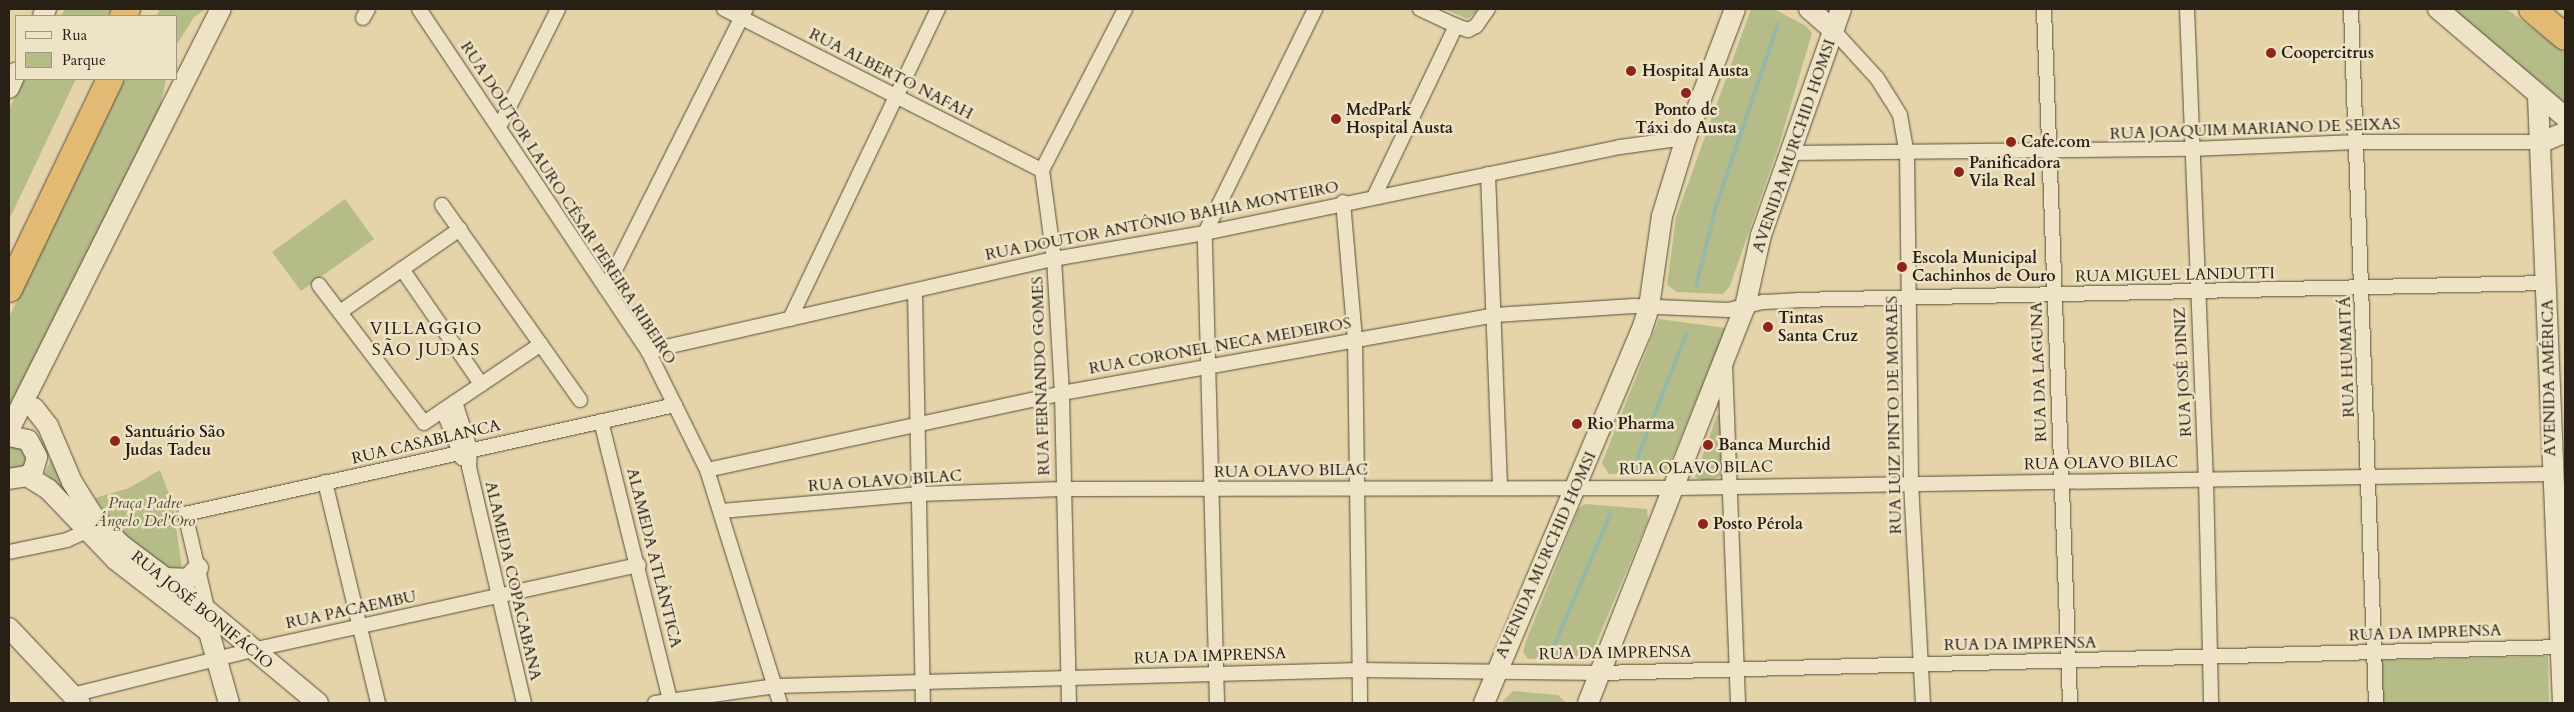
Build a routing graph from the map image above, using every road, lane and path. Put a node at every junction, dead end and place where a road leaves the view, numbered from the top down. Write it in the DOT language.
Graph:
graph roads {
  1 [pos="221,9"];
  2 [pos="419,9"];
  3 [pos="558,9"];
  4 [pos="724,9"];
  5 [pos="938,9"];
  6 [pos="1125,9"];
  7 [pos="1315,9"];
  8 [pos="1420,9"];
  9 [pos="1488,9"];
  10 [pos="1735,9"];
  11 [pos="1809,9"];
  12 [pos="1841,9"];
  13 [pos="2044,9"];
  14 [pos="2187,9"];
  15 [pos="2351,9"];
  16 [pos="2438,9"];
  17 [pos="2532,9"];
  18 [pos="744,13"];
  19 [pos="1456,26"];
  20 [pos="1833,30"];
  21 [pos="2565,37"];
  22 [pos="15,74"];
  23 [pos="92,80"];
  24 [pos="110,80"];
  25 [pos="9,88"];
  26 [pos="897,96"];
  27 [pos="2538,97"];
  28 [pos="2565,117"];
  29 [pos="500,125"];
  30 [pos="2565,132"];
  31 [pos="1686,138"];
  32 [pos="2356,142"];
  33 [pos="2542,142"];
  34 [pos="2191,150"];
  35 [pos="2049,151"];
  36 [pos="1790,153"];
  37 [pos="1907,153"];
  38 [pos="1042,170"];
  39 [pos="1488,174"];
  40 [pos="1374,197"];
  41 [pos="1343,202"];
  42 [pos="442,206"];
  43 [pos="460,229"];
  44 [pos="1205,233"];
  45 [pos="9,250"];
  46 [pos="1054,259"];
  47 [pos="402,269"];
  48 [pos="2547,283"];
  49 [pos="320,285"];
  50 [pos="606,288"];
  51 [pos="2362,288"];
  52 [pos="9,289"];
  53 [pos="915,291"];
  54 [pos="2197,293"];
  55 [pos="2053,295"];
  56 [pos="1909,298"];
  57 [pos="1649,307"];
  58 [pos="1745,307"];
  59 [pos="340,312"];
  60 [pos="1496,315"];
  61 [pos="790,319"];
  62 [pos="1355,339"];
  63 [pos="541,344"];
  64 [pos="648,351"];
  65 [pos="1725,360"];
  66 [pos="1209,365"];
  67 [pos="39,375"];
  68 [pos="480,384"];
  69 [pos="1062,393"];
  70 [pos="580,400"];
  71 [pos="675,404"];
  72 [pos="449,406"];
  73 [pos="34,408"];
  74 [pos="602,421"];
  75 [pos="918,423"];
  76 [pos="9,430"];
  77 [pos="9,436"];
  78 [pos="34,447"];
  79 [pos="464,451"];
  80 [pos="62,459"];
  81 [pos="707,470"];
  82 [pos="2552,474"];
  83 [pos="2369,477"];
  84 [pos="18,478"];
  85 [pos="2206,479"];
  86 [pos="2060,481"];
  87 [pos="325,482"];
  88 [pos="1911,483"];
  89 [pos="1728,485"];
  90 [pos="1574,487"];
  91 [pos="1357,488"];
  92 [pos="1500,488"];
  93 [pos="1674,488"];
  94 [pos="1063,489"];
  95 [pos="1210,490"];
  96 [pos="919,494"];
  97 [pos="721,511"];
  98 [pos="87,521"];
  99 [pos="9,552"];
  100 [pos="639,565"];
  101 [pos="198,568"];
  102 [pos="165,578"];
  103 [pos="497,597"];
  104 [pos="208,612"];
  105 [pos="357,626"];
  106 [pos="9,628"];
  107 [pos="2562,647"];
  108 [pos="252,650"];
  109 [pos="2373,651"];
  110 [pos="2209,657"];
  111 [pos="218,658"];
  112 [pos="2069,660"];
  113 [pos="1922,663"];
  114 [pos="1738,668"];
  115 [pos="1360,670"];
  116 [pos="1495,671"];
  117 [pos="1601,673"];
  118 [pos="1217,674"];
  119 [pos="1068,678"];
  120 [pos="922,682"];
  121 [pos="776,686"];
  122 [pos="76,699"];
  123 [pos="2564,699"];
  124 [pos="671,701"];
  125 [pos="229,703"];
  126 [pos="318,703"];
  127 [pos="378,703"];
  128 [pos="524,703"];
  129 [pos="655,703"];
  130 [pos="780,703"];
  131 [pos="923,703"];
  132 [pos="1069,703"];
  133 [pos="1217,703"];
  134 [pos="1360,703"];
  135 [pos="1484,703"];
  136 [pos="1588,703"];
  137 [pos="1738,703"];
  138 [pos="1923,703"];
  139 [pos="2070,703"];
  140 [pos="2211,703"];
  141 [pos="2376,703"];
  1 -- 67 [label="main road"];
  2 -- 29 [label="street, RUA DOUTOR LAURO CÉSAR PEREIRA RIBEIRO"];
  3 -- 29 [label="street"];
  4 -- 18 [label="street, RUA ALBERTO NAFAH"];
  5 -- 26 [label="street"];
  6 -- 38 [label="street"];
  7 -- 44 [label="street"];
  8 -- 19 [label="street"];
  9 -- 19 [label="street"];
  10 -- 31 [label="main road, AVENIDA MURCHID HOMSI"];
  11 -- 20 [label="main road"];
  12 -- 20 [label="main road, AVENIDA MURCHID HOMSI"];
  13 -- 35 [label="street, RUA DA LAGUNA"];
  14 -- 34 [label="street, RUA JOSÉ DINIZ"];
  15 -- 32 [label="street, RUA HUMAITÁ"];
  16 -- 27 [label="main road"];
  17 -- 21 [label="highway"];
  18 -- 26 [label="street, RUA ALBERTO NAFAH"];
  18 -- 50 [label="street"];
  19 -- 40 [label="street"];
  20 -- 36 [label="main road, AVENIDA MURCHID HOMSI"];
  20 -- 37 [label="street, RUA LUIZ PINTO DE MORAES"];
  22 -- 25 [label="main road"];
  23 -- 45 [label="highway"];
  24 -- 52 [label="highway"];
  26 -- 38 [label="street, RUA ALBERTO NAFAH"];
  26 -- 61 [label="street"];
  27 -- 28 [label="main road"];
  27 -- 33 [label="main road, AVENIDA AMÉRICA"];
  29 -- 50 [label="street, RUA DOUTOR LAURO CÉSAR PEREIRA RIBEIRO"];
  30 -- 33 [label="main road"];
  31 -- 39 [label="street, RUA DOUTOR ANTÔNIO BAHIA MONTEIRO"];
  31 -- 57 [label="main road, AVENIDA MURCHID HOMSI"];
  32 -- 33 [label="street, RUA JOAQUIM MARIANO DE SEIXAS"];
  32 -- 34 [label="street, RUA JOAQUIM MARIANO DE SEIXAS"];
  32 -- 51 [label="street, RUA HUMAITÁ"];
  33 -- 48 [label="main road, AVENIDA AMÉRICA"];
  34 -- 35 [label="street, RUA JOAQUIM MARIANO DE SEIXAS"];
  34 -- 54 [label="street, RUA JOSÉ DINIZ"];
  35 -- 37 [label="street, RUA JOAQUIM MARIANO DE SEIXAS"];
  35 -- 55 [label="street, RUA DA LAGUNA"];
  36 -- 37 [label="street, RUA JOAQUIM MARIANO DE SEIXAS"];
  36 -- 58 [label="main road, AVENIDA MURCHID HOMSI"];
  37 -- 56 [label="street, RUA LUIZ PINTO DE MORAES"];
  38 -- 46 [label="street, RUA FERNANDO GOMES"];
  39 -- 40 [label="street, RUA DOUTOR ANTÔNIO BAHIA MONTEIRO"];
  39 -- 60 [label="street"];
  40 -- 41 [label="street, RUA DOUTOR ANTÔNIO BAHIA MONTEIRO"];
  41 -- 44 [label="street, RUA DOUTOR ANTÔNIO BAHIA MONTEIRO"];
  41 -- 62 [label="street"];
  42 -- 43 [label="street"];
  43 -- 47 [label="street"];
  43 -- 63 [label="street"];
  44 -- 46 [label="street, RUA DOUTOR ANTÔNIO BAHIA MONTEIRO"];
  44 -- 66 [label="street"];
  46 -- 53 [label="street, RUA DOUTOR ANTÔNIO BAHIA MONTEIRO"];
  46 -- 69 [label="street, RUA FERNANDO GOMES"];
  47 -- 59 [label="street"];
  47 -- 68 [label="street"];
  48 -- 51 [label="street, RUA MIGUEL LANDUTTI"];
  48 -- 82 [label="main road, AVENIDA AMÉRICA"];
  49 -- 59 [label="street"];
  50 -- 64 [label="street, RUA DOUTOR LAURO CÉSAR PEREIRA RIBEIRO"];
  51 -- 54 [label="street, RUA MIGUEL LANDUTTI"];
  51 -- 83 [label="street, RUA HUMAITÁ"];
  53 -- 61 [label="street, RUA DOUTOR ANTÔNIO BAHIA MONTEIRO"];
  53 -- 75 [label="street"];
  54 -- 55 [label="street, RUA MIGUEL LANDUTTI"];
  54 -- 85 [label="street, RUA JOSÉ DINIZ"];
  55 -- 56 [label="street, RUA MIGUEL LANDUTTI"];
  55 -- 86 [label="street, RUA DA LAGUNA"];
  56 -- 58 [label="street, RUA MIGUEL LANDUTTI"];
  56 -- 88 [label="street, RUA LUIZ PINTO DE MORAES"];
  57 -- 58 [label="street, RUA CORONEL NECA MEDEIROS"];
  57 -- 60 [label="street, RUA CORONEL NECA MEDEIROS"];
  57 -- 90 [label="main road, AVENIDA MURCHID HOMSI"];
  58 -- 65 [label="main road, AVENIDA MURCHID HOMSI"];
  59 -- 72 [label="street"];
  60 -- 62 [label="street, RUA CORONEL NECA MEDEIROS"];
  60 -- 92 [label="street"];
  61 -- 64 [label="street, RUA DOUTOR ANTÔNIO BAHIA MONTEIRO"];
  62 -- 66 [label="street, RUA CORONEL NECA MEDEIROS"];
  62 -- 91 [label="street"];
  63 -- 68 [label="street"];
  63 -- 70 [label="street"];
  64 -- 71 [label="street, RUA DOUTOR LAURO CÉSAR PEREIRA RIBEIRO"];
  65 -- 89 [label="street"];
  65 -- 93 [label="main road, AVENIDA MURCHID HOMSI"];
  66 -- 69 [label="street, RUA CORONEL NECA MEDEIROS"];
  66 -- 95 [label="street"];
  67 -- 73 [label="main road"];
  67 -- 76 [label="main road"];
  68 -- 72 [label="street"];
  69 -- 75 [label="street, RUA CORONEL NECA MEDEIROS"];
  69 -- 94 [label="street, RUA FERNANDO GOMES"];
  71 -- 74 [label="street, RUA CASABLANCA"];
  71 -- 81 [label="street, RUA DOUTOR LAURO CÉSAR PEREIRA RIBEIRO"];
  72 -- 79 [label="street, ALAMEDA COPACABANA"];
  73 -- 78 [label="main road"];
  73 -- 80 [label="main road, RUA JOSÉ BONIFÁCIO"];
  74 -- 79 [label="street, RUA CASABLANCA"];
  74 -- 100 [label="street, ALAMEDA ATLÂNTICA"];
  75 -- 81 [label="street, RUA CORONEL NECA MEDEIROS"];
  75 -- 96 [label="street"];
  77 -- 78 [label="main road"];
  78 -- 80 [label="main road"];
  78 -- 84 [label="main road"];
  79 -- 87 [label="street, RUA CASABLANCA"];
  79 -- 103 [label="street, ALAMEDA COPACABANA"];
  80 -- 98 [label="main road, RUA JOSÉ BONIFÁCIO"];
  81 -- 97 [label="street, RUA DOUTOR LAURO CÉSAR PEREIRA RIBEIRO"];
  82 -- 83 [label="street, RUA OLAVO BILAC"];
  82 -- 107 [label="main road, AVENIDA AMÉRICA"];
  83 -- 85 [label="street, RUA OLAVO BILAC"];
  83 -- 109 [label="street, RUA HUMAITÁ"];
  84 -- 98 [label="main road, RUA JOSÉ BONIFÁCIO"];
  85 -- 86 [label="street, RUA OLAVO BILAC"];
  85 -- 110 [label="street, RUA JOSÉ DINIZ"];
  86 -- 88 [label="street, RUA OLAVO BILAC"];
  86 -- 112 [label="street, RUA DA LAGUNA"];
  87 -- 101 [label="street, RUA CASABLANCA"];
  87 -- 105 [label="street"];
  88 -- 89 [label="street, RUA OLAVO BILAC"];
  88 -- 113 [label="street, RUA LUIZ PINTO DE MORAES"];
  89 -- 93 [label="street, RUA OLAVO BILAC"];
  89 -- 114 [label="street"];
  90 -- 92 [label="street, RUA OLAVO BILAC"];
  90 -- 93 [label="street, RUA OLAVO BILAC"];
  90 -- 116 [label="main road, AVENIDA MURCHID HOMSI"];
  91 -- 92 [label="street, RUA OLAVO BILAC"];
  91 -- 95 [label="street, RUA OLAVO BILAC"];
  91 -- 115 [label="street"];
  93 -- 117 [label="main road, AVENIDA MURCHID HOMSI"];
  94 -- 95 [label="street, RUA OLAVO BILAC"];
  94 -- 96 [label="street, RUA OLAVO BILAC"];
  94 -- 119 [label="street, RUA FERNANDO GOMES"];
  95 -- 118 [label="street"];
  96 -- 97 [label="street, RUA OLAVO BILAC"];
  96 -- 120 [label="street"];
  97 -- 121 [label="street, RUA DOUTOR LAURO CÉSAR PEREIRA RIBEIRO"];
  98 -- 99 [label="street"];
  98 -- 102 [label="main road, RUA JOSÉ BONIFÁCIO"];
  98 -- 111 [label="main road, RUA JOSÉ BONIFÁCIO"];
  100 -- 103 [label="street, RUA PACAEMBU"];
  100 -- 124 [label="street, ALAMEDA ATLÂNTICA"];
  101 -- 102 [label="main road"];
  101 -- 104 [label="street"];
  102 -- 104 [label="main road, RUA JOSÉ BONIFÁCIO"];
  103 -- 105 [label="street, RUA PACAEMBU"];
  103 -- 128 [label="street, ALAMEDA COPACABANA"];
  104 -- 108 [label="main road, RUA JOSÉ BONIFÁCIO"];
  105 -- 108 [label="street, RUA PACAEMBU"];
  105 -- 127 [label="street"];
  106 -- 122 [label="main road"];
  107 -- 109 [label="street, RUA DA IMPRENSA"];
  107 -- 123 [label="main road, AVENIDA AMÉRICA"];
  108 -- 111 [label="street, RUA PACAEMBU"];
  108 -- 126 [label="main road, RUA JOSÉ BONIFÁCIO"];
  109 -- 110 [label="street, RUA DA IMPRENSA"];
  109 -- 141 [label="street, RUA HUMAITÁ"];
  110 -- 112 [label="street, RUA DA IMPRENSA"];
  110 -- 140 [label="street, RUA JOSÉ DINIZ"];
  111 -- 122 [label="street, RUA PACAEMBU"];
  111 -- 125 [label="main road, RUA JOSÉ BONIFÁCIO"];
  112 -- 113 [label="street, RUA DA IMPRENSA"];
  112 -- 139 [label="street, RUA DA LAGUNA"];
  113 -- 114 [label="street, RUA DA IMPRENSA"];
  113 -- 138 [label="street, RUA LUIZ PINTO DE MORAES"];
  114 -- 117 [label="street, RUA DA IMPRENSA"];
  114 -- 137 [label="street"];
  115 -- 116 [label="street, RUA DA IMPRENSA"];
  115 -- 118 [label="street, RUA DA IMPRENSA"];
  115 -- 134 [label="street"];
  116 -- 117 [label="street, RUA DA IMPRENSA"];
  116 -- 135 [label="main road, AVENIDA MURCHID HOMSI"];
  117 -- 136 [label="main road, AVENIDA MURCHID HOMSI"];
  118 -- 119 [label="street, RUA DA IMPRENSA"];
  118 -- 133 [label="street"];
  119 -- 120 [label="street, RUA DA IMPRENSA"];
  119 -- 132 [label="street, RUA FERNANDO GOMES"];
  120 -- 121 [label="street, RUA DA IMPRENSA"];
  120 -- 131 [label="street"];
  121 -- 124 [label="street, RUA DA IMPRENSA"];
  121 -- 130 [label="street, RUA DOUTOR LAURO CÉSAR PEREIRA RIBEIRO"];
  124 -- 129 [label="street, RUA DA IMPRENSA"];
}
